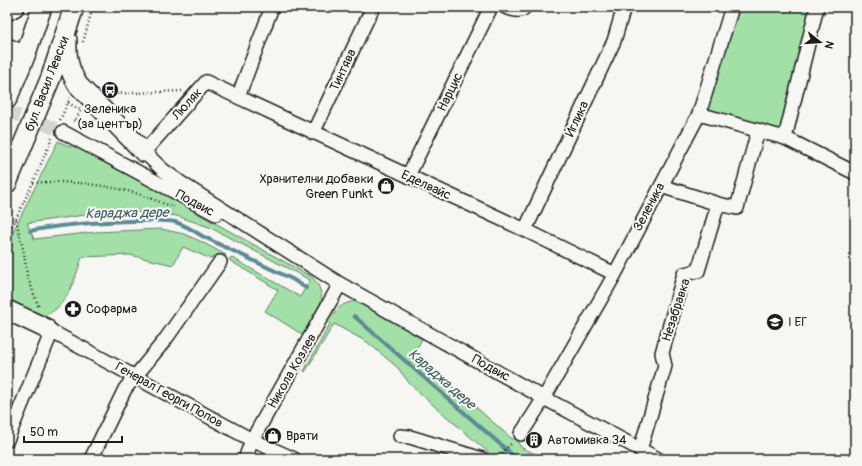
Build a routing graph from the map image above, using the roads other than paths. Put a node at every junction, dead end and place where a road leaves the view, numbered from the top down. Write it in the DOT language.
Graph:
graph roads {
  1 [pos="14,7"];
  2 [pos="42,7"];
  3 [pos="74,7"];
  4 [pos="272,7"];
  5 [pos="373,7"];
  6 [pos="491,7"];
  7 [pos="504,7"];
  8 [pos="525,7"];
  9 [pos="624,7"];
  10 [pos="732,7"];
  11 [pos="816,7"];
  12 [pos="7,11"];
  13 [pos="67,31"];
  14 [pos="7,48"];
  15 [pos="25,56"];
  16 [pos="238,97"];
  17 [pos="7,99"];
  18 [pos="699,114"];
  19 [pos="59,129"];
  20 [pos="758,131"];
  21 [pos="313,133"];
  22 [pos="785,138"];
  23 [pos="144,152"];
  24 [pos="855,173"];
  25 [pos="408,176"];
  26 [pos="7,183"];
  27 [pos="661,186"];
  28 [pos="718,204"];
  29 [pos="525,230"];
  30 [pos="220,262"];
  31 [pos="615,274"];
  32 [pos="326,276"];
  33 [pos="338,289"];
  34 [pos="7,310"];
  35 [pos="48,329"];
  36 [pos="136,376"];
  37 [pos="544,398"];
  38 [pos="400,436"];
  39 [pos="518,437"];
  40 [pos="7,440"];
  41 [pos="252,440"];
  42 [pos="640,450"];
  43 [pos="91,459"];
  44 [pos="245,459"];
  45 [pos="294,459"];
  46 [pos="482,459"];
  47 [pos="658,459"];
  1 -- 12 [label="highway"];
  2 -- 15 [label="highway"];
  3 -- 13 [label="highway, бул. Васил Левски"];
  4 -- 16 [label="street"];
  5 -- 21 [label="street, Тинтява"];
  6 -- 25 [label="street, Нарцис"];
  7 -- 8 [label="street"];
  9 -- 29 [label="street, Иглика"];
  10 -- 18 [label="street, Зеленика"];
  11 -- 22 [label="street"];
  13 -- 23 [label="highway"];
  13 -- 26 [label="highway, бул. Васил Левски"];
  14 -- 15 [label="highway"];
  15 -- 17 [label="highway"];
  16 -- 21 [label="street, Еделвайс"];
  16 -- 23 [label="street, Люляк"];
  18 -- 20 [label="street"];
  18 -- 27 [label="street, Зеленика"];
  19 -- 32 [label="street, Подвис"];
  20 -- 22 [label="street"];
  20 -- 28 [label="street"];
  21 -- 25 [label="street, Еделвайс"];
  22 -- 24 [label="street"];
  23 -- 32 [label="street, Подвис"];
  25 -- 29 [label="street, Еделвайс"];
  27 -- 28 [label="street"];
  27 -- 31 [label="street, Зеленика"];
  28 -- 42 [label="street, Незабравка"];
  29 -- 31 [label="street, Еделвайс"];
  30 -- 36 [label="street"];
  31 -- 37 [label="street, Зеленика"];
  32 -- 33 [label="street, Подвис"];
  33 -- 37 [label="street, Подвис"];
  33 -- 41 [label="street, Никола Козлев"];
  34 -- 35 [label="highway"];
  35 -- 36 [label="street, Генерал Георги Попов"];
  35 -- 40 [label="street"];
  36 -- 41 [label="street, Генерал Георги Попов"];
  36 -- 43 [label="street"];
  37 -- 39 [label="street, Зеленика"];
  37 -- 42 [label="street, Подвис"];
  38 -- 46 [label="street"];
  41 -- 44 [label="street, Никола Козлев"];
  41 -- 45 [label="street, Генерал Георги Попов"];
  42 -- 47 [label="street, Подвис"];
}
